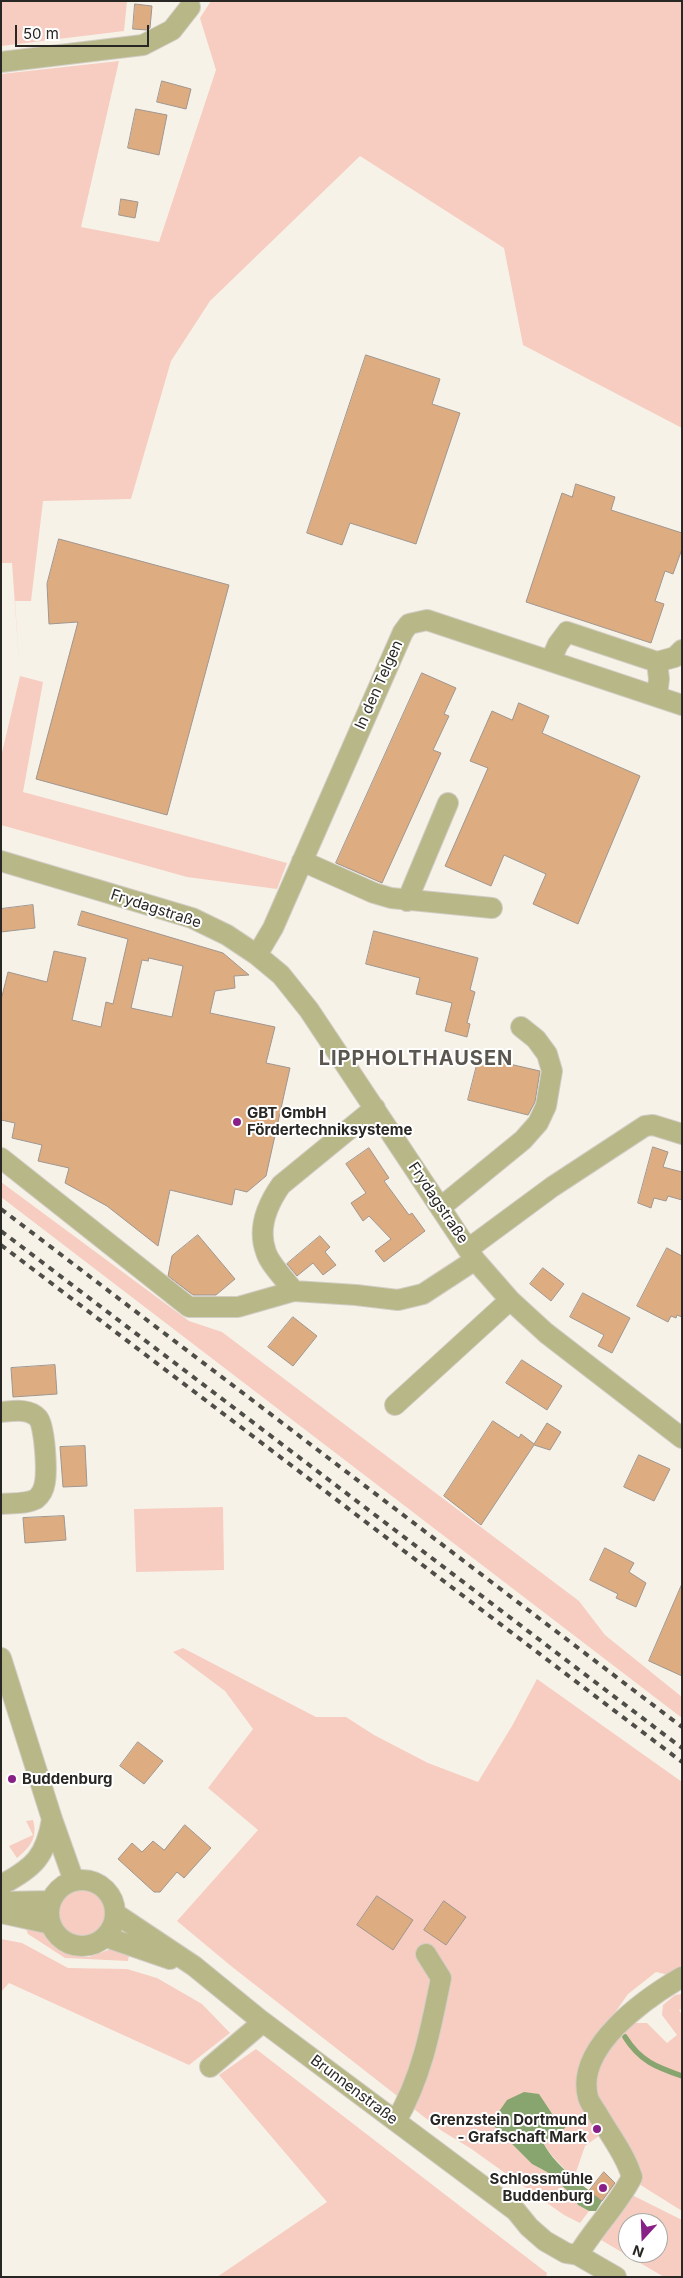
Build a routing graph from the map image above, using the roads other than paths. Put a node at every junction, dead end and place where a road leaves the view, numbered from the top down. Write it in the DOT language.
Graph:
graph roads {
  1 [pos="190,7"];
  2 [pos="1,62"];
  3 [pos="682,650"];
  4 [pos="551,660"];
  5 [pos="657,662"];
  6 [pos="657,695"];
  7 [pos="682,705"];
  8 [pos="448,803"];
  9 [pos="1,861"];
  10 [pos="302,861"];
  11 [pos="407,901"];
  12 [pos="492,908"];
  13 [pos="257,955"];
  14 [pos="521,1027"];
  15 [pos="375,1108"];
  16 [pos="682,1134"];
  17 [pos="1,1158"];
  18 [pos="441,1207"];
  19 [pos="472,1254"];
  20 [pos="294,1291"];
  21 [pos="510,1300"];
  22 [pos="395,1405"];
  23 [pos="1,1412"];
  24 [pos="682,1438"];
  25 [pos="1,1504"];
  26 [pos="1,1658"];
  27 [pos="52,1820"];
  28 [pos="74,1881"];
  29 [pos="1,1885"];
  30 [pos="51,1901"];
  31 [pos="1,1902"];
  32 [pos="1,1913"];
  33 [pos="116,1914"];
  34 [pos="51,1924"];
  35 [pos="106,1937"];
  36 [pos="426,1954"];
  37 [pos="194,1966"];
  38 [pos="682,1978"];
  39 [pos="263,2022"];
  40 [pos="210,2067"];
  41 [pos="396,2121"];
  42 [pos="584,2265"];
  43 [pos="616,2277"];
  1 -- 2 [label="street"];
  3 -- 5 [label="street"];
  4 -- 5 [label="street"];
  4 -- 6 [label="street, In den Telgen"];
  4 -- 10 [label="street, In den Telgen"];
  5 -- 6 [label="street"];
  6 -- 7 [label="street, In den Telgen"];
  8 -- 11 [label="street"];
  9 -- 13 [label="street, Frydagstraße"];
  10 -- 11 [label="street"];
  10 -- 13 [label="street, In den Telgen"];
  11 -- 12 [label="street"];
  13 -- 15 [label="street, Frydagstraße"];
  14 -- 18 [label="street"];
  15 -- 18 [label="street, Frydagstraße"];
  15 -- 20 [label="street"];
  16 -- 19 [label="street"];
  17 -- 20 [label="street"];
  18 -- 19 [label="street, Frydagstraße"];
  19 -- 20 [label="street"];
  19 -- 21 [label="street, Frydagstraße"];
  21 -- 22 [label="street"];
  21 -- 24 [label="street, Frydagstraße"];
  23 -- 25 [label="street"];
  26 -- 27 [label="street"];
  27 -- 28 [label="street"];
  27 -- 29 [label="street"];
  28 -- 30 [label="street"];
  28 -- 33 [label="street"];
  30 -- 31 [label="street"];
  30 -- 34 [label="street"];
  32 -- 34 [label="street"];
  33 -- 35 [label="street"];
  33 -- 37 [label="street, Brunnenstraße"];
  34 -- 35 [label="street"];
  35 -- 37 [label="street, Brunnenstraße"];
  36 -- 41 [label="street"];
  37 -- 39 [label="street, Brunnenstraße"];
  38 -- 42 [label="street"];
  39 -- 40 [label="street"];
  39 -- 41 [label="street, Brunnenstraße"];
  41 -- 42 [label="street, Brunnenstraße"];
  42 -- 43 [label="street, Brunnenstraße"];
}
